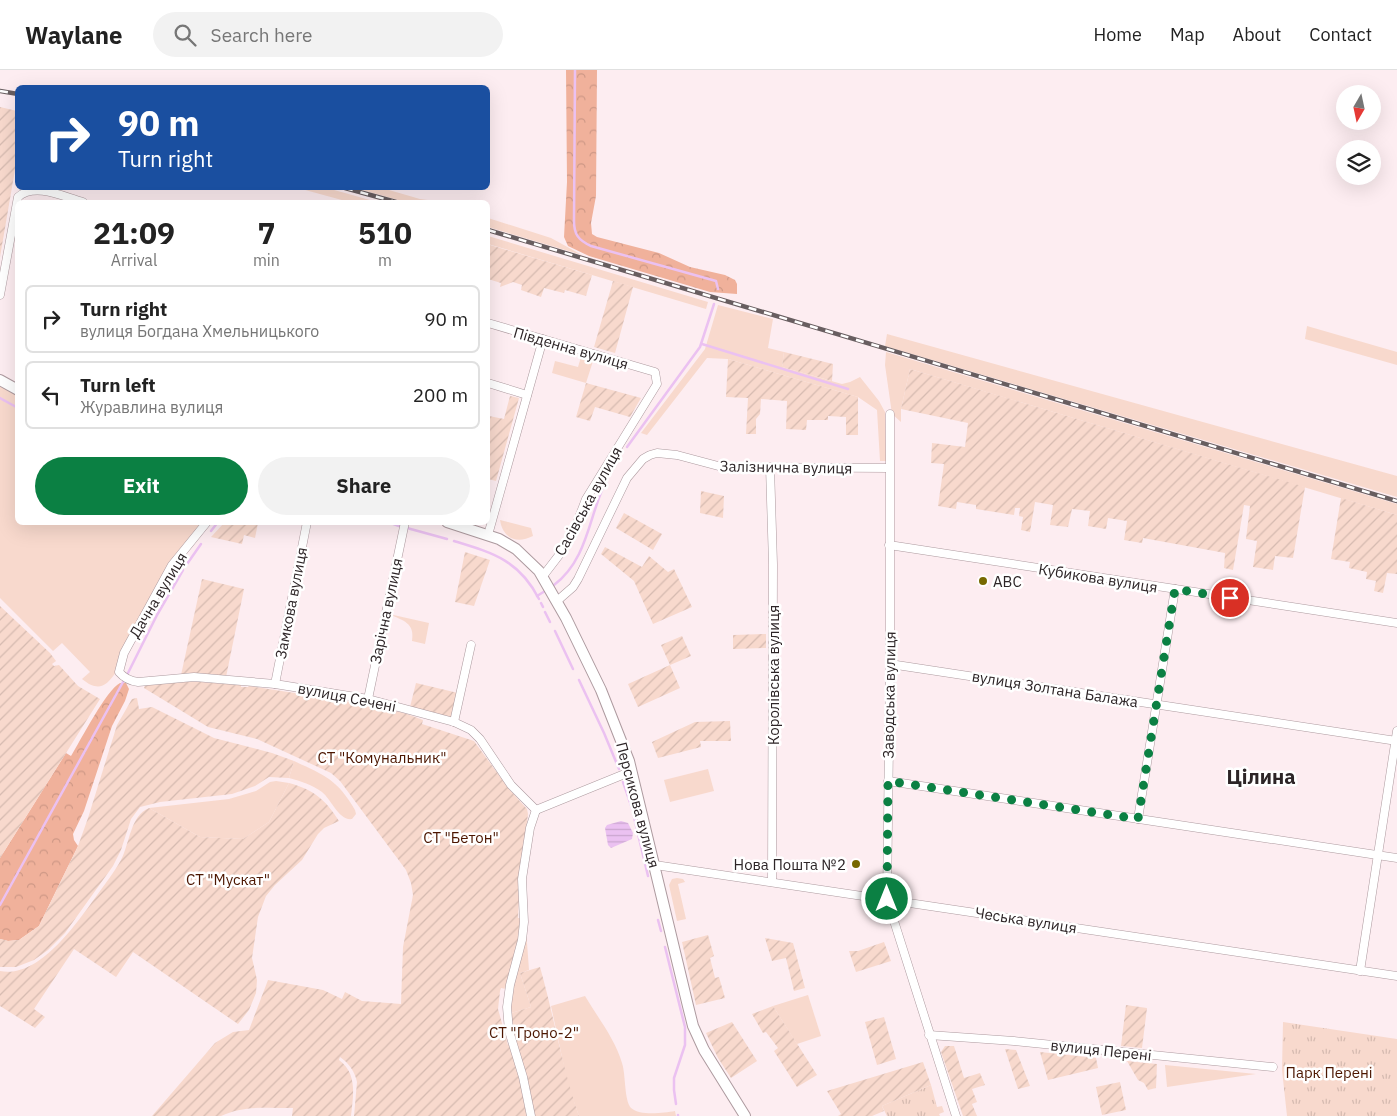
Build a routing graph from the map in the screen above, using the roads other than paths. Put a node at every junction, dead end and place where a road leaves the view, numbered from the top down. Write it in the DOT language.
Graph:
graph roads {
  1 [pos="39,190"];
  2 [pos="39,190"];
  3 [pos="17,200"];
  4 [pos="76,200"];
  5 [pos="15,214"];
  6 [pos="0,296"];
  7 [pos="490,324"];
  8 [pos="543,339"];
  9 [pos="655,372"];
  10 [pos="0,380"];
  11 [pos="490,384"];
  12 [pos="15,388"];
  13 [pos="527,394"];
  14 [pos="890,414"];
  15 [pos="770,468"];
  16 [pos="889,468"];
  17 [pos="492,520"];
  18 [pos="205,525"];
  19 [pos="306,525"];
  20 [pos="404,525"];
  21 [pos="456,525"];
  22 [pos="488,535"];
  23 [pos="498,539"];
  24 [pos="889,545"];
  25 [pos="543,576"];
  26 [pos="1175,589"];
  27 [pos="557,601"];
  28 [pos="1397,623"];
  29 [pos="471,645"];
  30 [pos="890,664"];
  31 [pos="119,672"];
  32 [pos="275,684"];
  33 [pos="368,699"];
  34 [pos="1156,704"];
  35 [pos="454,722"];
  36 [pos="1397,730"];
  37 [pos="1396,741"];
  38 [pos="632,771"];
  39 [pos="888,781"];
  40 [pos="536,810"];
  41 [pos="1138,819"];
  42 [pos="1377,855"];
  43 [pos="1397,858"];
  44 [pos="655,865"];
  45 [pos="772,882"];
  46 [pos="887,899"];
  47 [pos="1360,970"];
  48 [pos="1397,976"];
  49 [pos="929,1034"];
  50 [pos="1273,1067"];
  51 [pos="531,1116"];
  52 [pos="745,1116"];
  53 [pos="956,1116"];
  1 -- 4 [label="street"];
  2 -- 3 [label="street"];
  5 -- 6 [label="street"];
  7 -- 8 [label="street, Південна вулиця"];
  8 -- 9 [label="street, Південна вулиця"];
  8 -- 13 [label="street"];
  9 -- 25 [label="street, Сасівська вулиця"];
  10 -- 12 [label="main road"];
  11 -- 13 [label="street"];
  13 -- 17 [label="street"];
  14 -- 16 [label="street, Заводська вулиця"];
  15 -- 16 [label="street, Залізнична вулиця"];
  15 -- 27 [label="street, Залізнична вулиця"];
  15 -- 45 [label="street, Королівська вулиця"];
  16 -- 24 [label="street, Заводська вулиця"];
  17 -- 22 [label="street"];
  17 -- 23 [label="street"];
  18 -- 31 [label="street, Дачна вулиця"];
  19 -- 32 [label="street, Замкова вулиця"];
  20 -- 33 [label="street, Зарічна вулиця"];
  21 -- 22 [label="main road, Персикова вулиця"];
  22 -- 23 [label="main road, Персикова вулиця"];
  23 -- 25 [label="main road, Персикова вулиця"];
  24 -- 26 [label="street, Кубикова вулиця"];
  24 -- 30 [label="street, Заводська вулиця"];
  25 -- 27 [label="main road, Персикова вулиця"];
  26 -- 28 [label="street, Кубикова вулиця"];
  26 -- 34 [label="street"];
  27 -- 38 [label="main road, Персикова вулиця"];
  29 -- 35 [label="street"];
  30 -- 34 [label="street, вулиця Золтана Балажа"];
  30 -- 39 [label="street, Заводська вулиця"];
  31 -- 32 [label="street, вулиця Сечені"];
  32 -- 33 [label="street, вулиця Сечені"];
  33 -- 35 [label="street, вулиця Сечені"];
  34 -- 37 [label="street, вулиця Золтана Балажа"];
  34 -- 41 [label="street"];
  35 -- 40 [label="street, вулиця Сечені"];
  36 -- 37 [label="street"];
  37 -- 42 [label="street"];
  38 -- 40 [label="street"];
  38 -- 44 [label="main road, Персикова вулиця"];
  39 -- 41 [label="street"];
  39 -- 46 [label="street, Заводська вулиця"];
  40 -- 51 [label="street"];
  41 -- 42 [label="street"];
  42 -- 43 [label="street"];
  42 -- 47 [label="street"];
  44 -- 45 [label="street, Чеська вулиця"];
  44 -- 52 [label="main road, Персикова вулиця"];
  45 -- 46 [label="street, Чеська вулиця"];
  46 -- 47 [label="street, Чеська вулиця"];
  46 -- 49 [label="street, Заводська вулиця"];
  47 -- 48 [label="street, Чеська вулиця"];
  49 -- 50 [label="street, вулиця Перені"];
  49 -- 53 [label="street, Заводська вулиця"];
}
